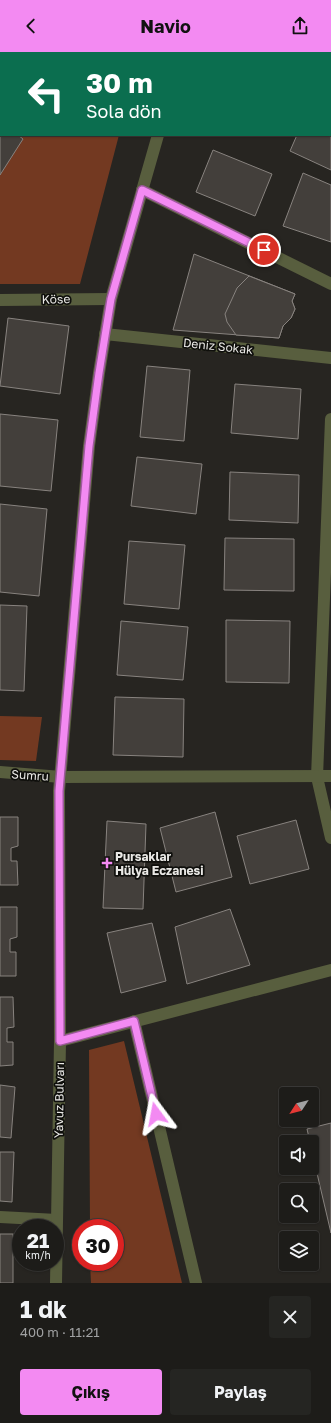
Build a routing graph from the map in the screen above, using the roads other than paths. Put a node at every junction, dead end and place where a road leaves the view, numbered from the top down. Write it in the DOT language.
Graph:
graph roads {
  1 [pos="158,136"];
  2 [pos="142,190"];
  3 [pos="331,284"];
  4 [pos="111,299"];
  5 [pos="0,300"];
  6 [pos="105,334"];
  7 [pos="331,358"];
  8 [pos="331,419"];
  9 [pos="0,772"];
  10 [pos="331,776"];
  11 [pos="61,777"];
  12 [pos="317,777"];
  13 [pos="331,838"];
  14 [pos="331,970"];
  15 [pos="134,1021"];
  16 [pos="60,1041"];
  17 [pos="0,1217"];
  18 [pos="37,1219"];
  19 [pos="56,1219"];
  20 [pos="56,1271"];
  21 [pos="56,1283"];
  22 [pos="196,1283"];
  1 -- 2 [label="street, Yavuz Bulvarı"];
  2 -- 3 [label="street"];
  2 -- 4 [label="street, Yavuz Bulvarı"];
  4 -- 5 [label="street, Köse"];
  4 -- 6 [label="street, Yavuz Bulvarı"];
  6 -- 7 [label="street, Deniz Sokak"];
  6 -- 11 [label="street, Yavuz Bulvarı"];
  8 -- 12 [label="street"];
  9 -- 11 [label="street, Sumru"];
  10 -- 12 [label="street, Sumru"];
  11 -- 12 [label="street, Sumru"];
  11 -- 16 [label="street, Yavuz Bulvarı"];
  12 -- 13 [label="street"];
  14 -- 15 [label="street"];
  15 -- 16 [label="street"];
  15 -- 22 [label="street"];
  16 -- 19 [label="street, Yavuz Bulvarı"];
  17 -- 18 [label="street"];
  20 -- 21 [label="street, Yavuz Bulvarı"];
}
